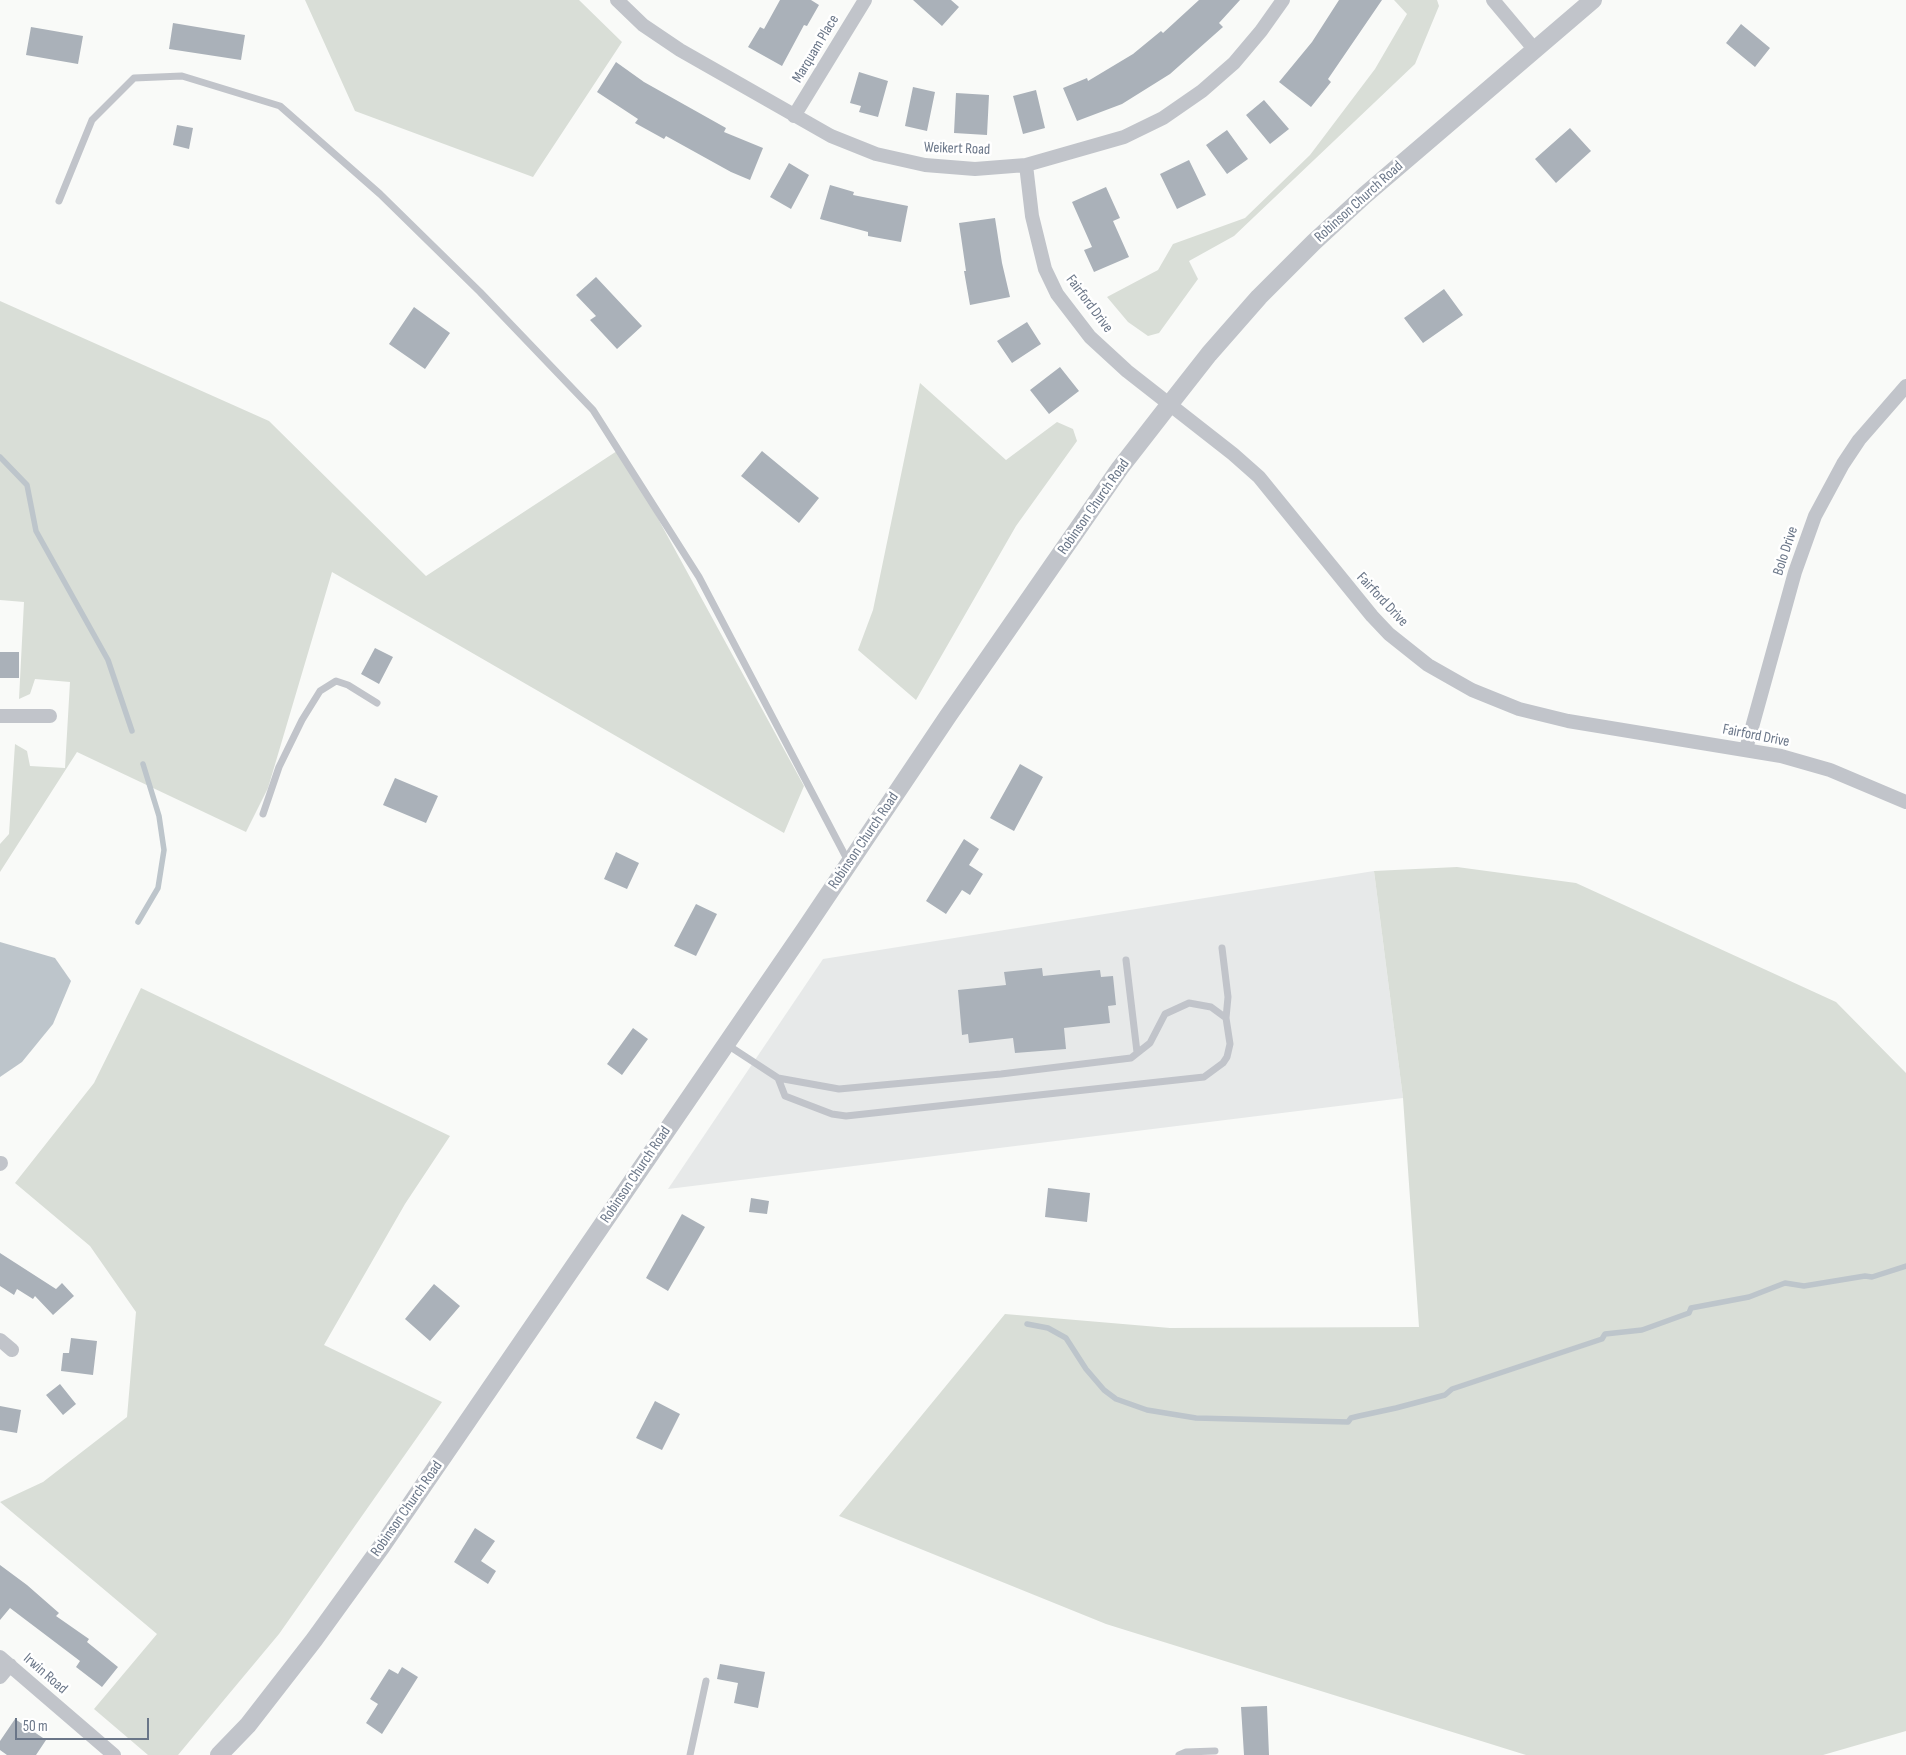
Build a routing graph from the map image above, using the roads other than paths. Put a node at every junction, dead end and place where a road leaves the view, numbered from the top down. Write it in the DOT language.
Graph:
graph roads {
  1 [pos="617,0"];
  2 [pos="865,0"];
  3 [pos="1283,0"];
  4 [pos="1493,0"];
  5 [pos="1593,0"];
  6 [pos="1535,50"];
  7 [pos="794,116"];
  8 [pos="1026,165"];
  9 [pos="59,201"];
  10 [pos="1906,386"];
  11 [pos="1169,405"];
  12 [pos="377,703"];
  13 [pos="0,716"];
  14 [pos="50,716"];
  15 [pos="1746,750"];
  16 [pos="1906,802"];
  17 [pos="262,814"];
  18 [pos="850,863"];
  19 [pos="1222,948"];
  20 [pos="1126,960"];
  21 [pos="1226,1018"];
  22 [pos="726,1044"];
  23 [pos="1138,1052"];
  24 [pos="778,1078"];
  25 [pos="0,1340"];
  26 [pos="12,1350"];
  27 [pos="5,1661"];
  28 [pos="0,1677"];
  29 [pos="706,1681"];
  30 [pos="1215,1751"];
  31 [pos="114,1755"];
  32 [pos="219,1755"];
  33 [pos="690,1755"];
  34 [pos="1179,1755"];
  1 -- 7 [label="street, Weikert Road"];
  2 -- 7 [label="street, Marquam Place"];
  3 -- 8 [label="street, Weikert Road"];
  4 -- 6 [label="street"];
  5 -- 6 [label="street, Robinson Church Road"];
  6 -- 11 [label="street, Robinson Church Road"];
  7 -- 8 [label="street, Weikert Road"];
  8 -- 11 [label="street, Fairford Drive"];
  9 -- 18 [label="lane"];
  10 -- 15 [label="street, Bolo Drive"];
  11 -- 15 [label="street, Fairford Drive"];
  11 -- 18 [label="street, Robinson Church Road"];
  12 -- 17 [label="lane"];
  13 -- 14 [label="street"];
  15 -- 16 [label="street, Fairford Drive"];
  18 -- 22 [label="street, Robinson Church Road"];
  19 -- 21 [label="lane"];
  20 -- 23 [label="lane"];
  21 -- 23 [label="lane"];
  21 -- 24 [label="lane"];
  22 -- 24 [label="lane"];
  22 -- 32 [label="street, Robinson Church Road"];
  23 -- 24 [label="lane"];
  25 -- 26 [label="street"];
  27 -- 28 [label="street"];
  27 -- 31 [label="street, Irwin Road"];
  29 -- 33 [label="lane"];
  30 -- 34 [label="lane"];
}
